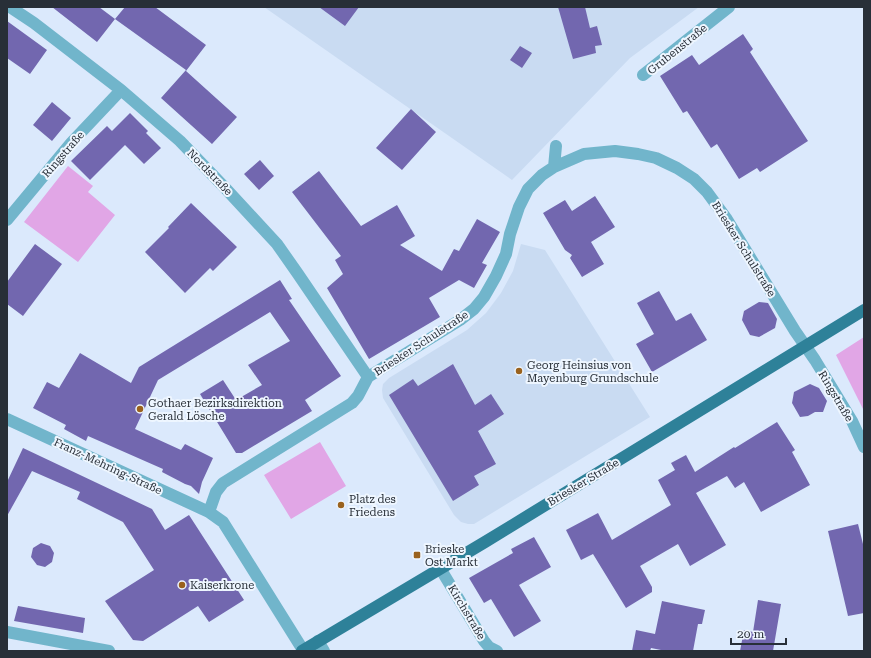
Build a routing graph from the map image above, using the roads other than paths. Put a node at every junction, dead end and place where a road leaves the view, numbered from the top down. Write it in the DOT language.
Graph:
graph roads {
  1 [pos="10,7"];
  2 [pos="729,7"];
  3 [pos="644,75"];
  4 [pos="121,90"];
  5 [pos="556,146"];
  6 [pos="554,167"];
  7 [pos="7,220"];
  8 [pos="864,310"];
  9 [pos="805,347"];
  10 [pos="368,377"];
  11 [pos="7,418"];
  12 [pos="864,447"];
  13 [pos="209,512"];
  14 [pos="440,568"];
  15 [pos="7,632"];
  16 [pos="321,646"];
  17 [pos="109,651"];
  18 [pos="303,651"];
  19 [pos="497,651"];
  1 -- 4 [label="street, Nordstraße"];
  2 -- 3 [label="street, Grubenstraße"];
  4 -- 7 [label="street, Ringstraße"];
  4 -- 10 [label="street, Nordstraße"];
  5 -- 6 [label="street"];
  6 -- 9 [label="street, Briesker Schulstraße"];
  6 -- 10 [label="street, Briesker Schulstraße"];
  8 -- 9 [label="main road, Briesker Straße"];
  9 -- 12 [label="street, Ringstraße"];
  9 -- 14 [label="main road, Briesker Straße"];
  10 -- 13 [label="street"];
  11 -- 13 [label="street, Franz-Mehring-Straße"];
  13 -- 18 [label="street"];
  14 -- 16 [label="main road, Briesker Straße"];
  14 -- 19 [label="street, Kirchstraße"];
  15 -- 17 [label="street"];
  16 -- 18 [label="main road, Briesker Straße"];
}
